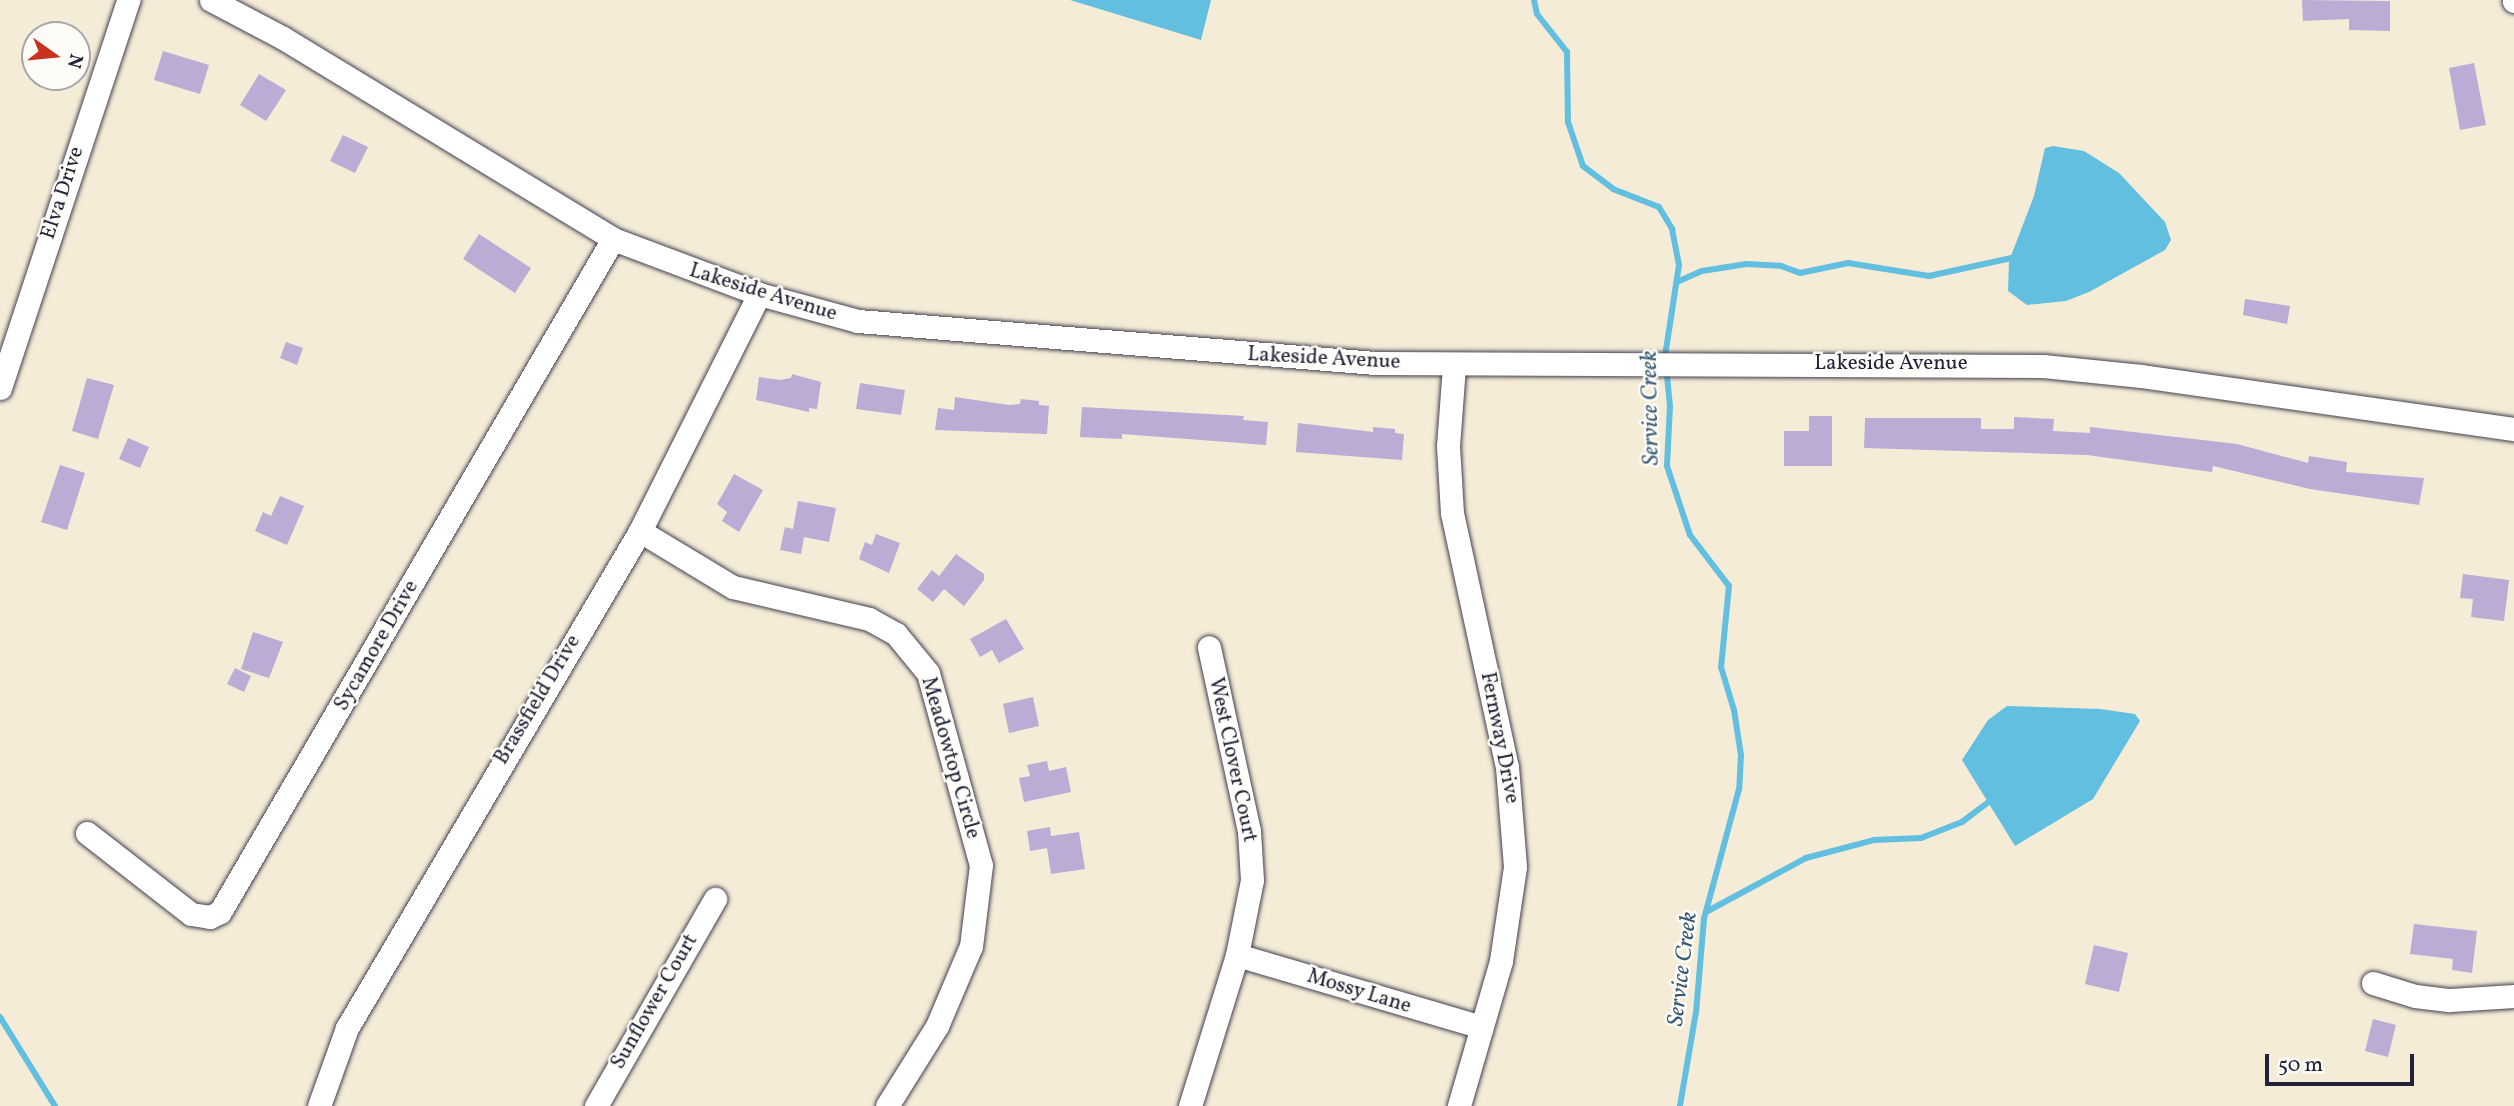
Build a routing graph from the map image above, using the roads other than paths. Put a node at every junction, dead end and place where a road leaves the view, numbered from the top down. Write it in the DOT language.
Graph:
graph roads {
  1 [pos="128,0"];
  2 [pos="211,0"];
  3 [pos="613,239"];
  4 [pos="759,295"];
  5 [pos="1454,366"];
  6 [pos="0,387"];
  7 [pos="2514,429"];
  8 [pos="640,531"];
  9 [pos="1209,647"];
  10 [pos="87,833"];
  11 [pos="715,899"];
  12 [pos="1237,955"];
  13 [pos="2373,983"];
  14 [pos="2514,996"];
  15 [pos="1482,1027"];
  16 [pos="319,1106"];
  17 [pos="596,1106"];
  18 [pos="887,1106"];
  19 [pos="1190,1106"];
  20 [pos="1459,1106"];
  1 -- 6 [label="street, Elva Drive"];
  2 -- 3 [label="street, Lakeside Avenue"];
  3 -- 4 [label="street, Lakeside Avenue"];
  3 -- 10 [label="street, Sycamore Drive"];
  4 -- 5 [label="street, Lakeside Avenue"];
  4 -- 8 [label="street, Brassfield Drive"];
  5 -- 7 [label="street, Lakeside Avenue"];
  5 -- 15 [label="street, Fernway Drive"];
  8 -- 16 [label="street, Brassfield Drive"];
  8 -- 18 [label="street, Meadowtop Circle"];
  9 -- 12 [label="street, West Clover Court"];
  11 -- 17 [label="street, Sunflower Court"];
  12 -- 15 [label="street, Mossy Lane"];
  12 -- 19 [label="street, West Clover Court"];
  13 -- 14 [label="street"];
  15 -- 20 [label="street, Fernway Drive"];
}
